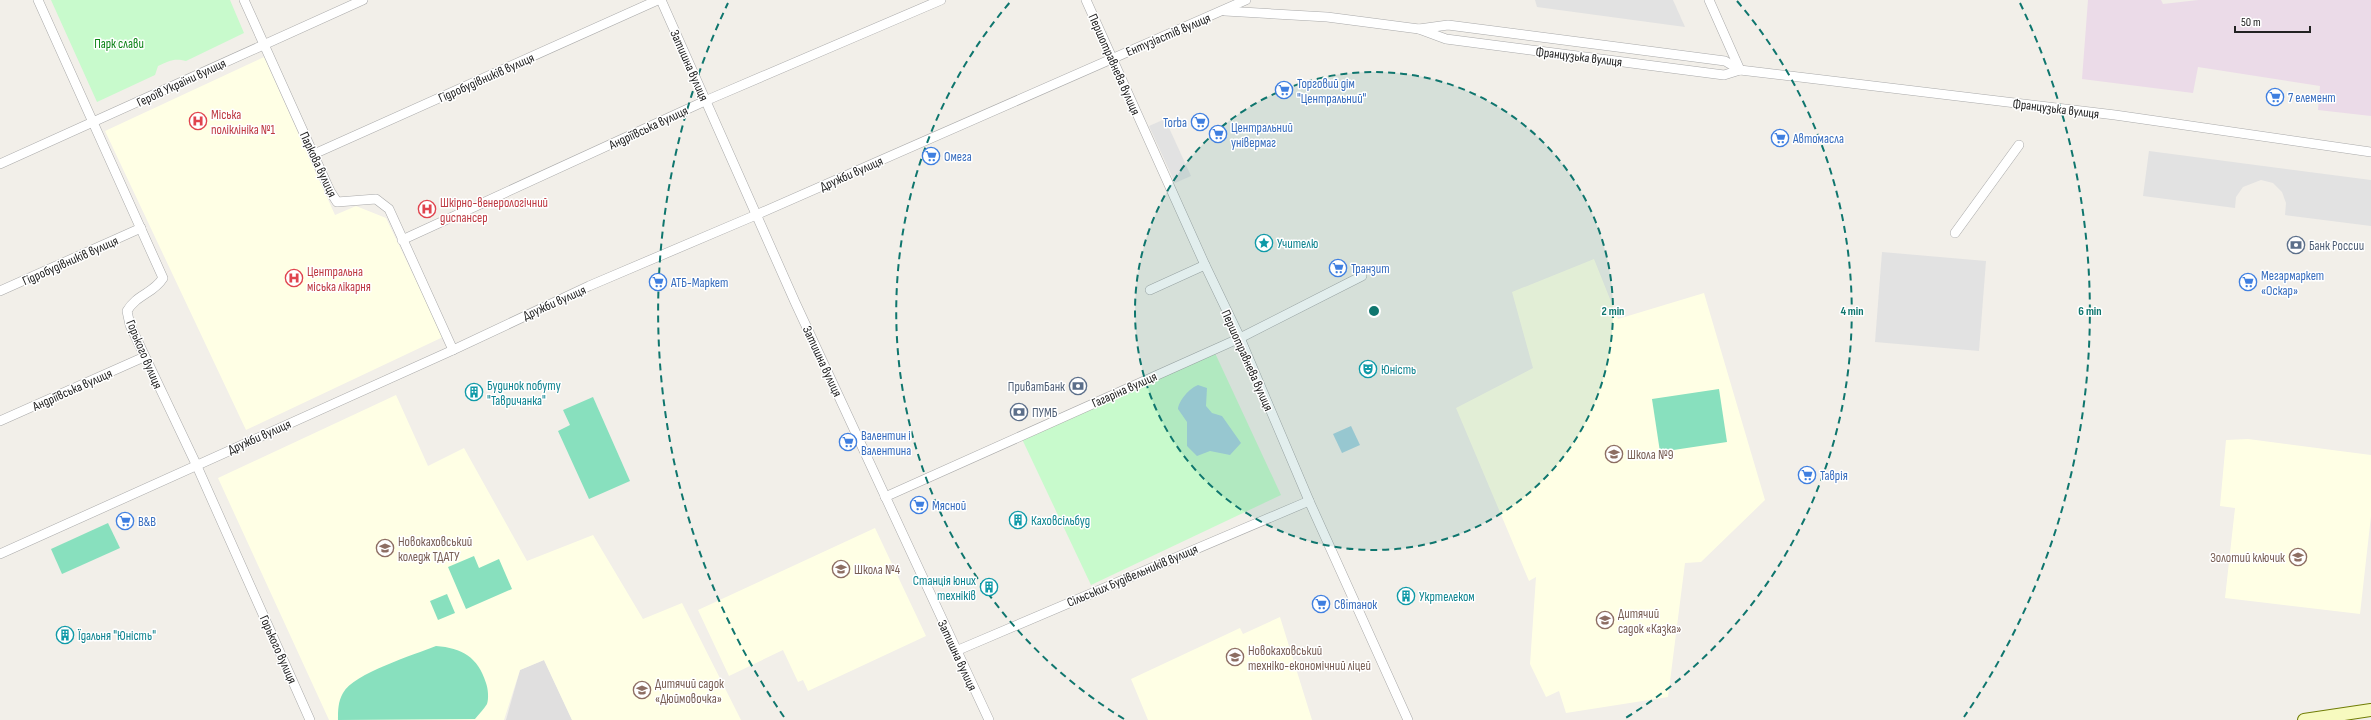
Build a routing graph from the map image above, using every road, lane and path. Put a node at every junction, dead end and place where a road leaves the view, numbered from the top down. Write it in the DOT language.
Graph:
graph roads {
  1 [pos="38,0"];
  2 [pos="244,0"];
  3 [pos="363,0"];
  4 [pos="660,0"];
  5 [pos="941,0"];
  6 [pos="1086,0"];
  7 [pos="1246,0"];
  8 [pos="1709,0"];
  9 [pos="1223,11"];
  10 [pos="1419,29"];
  11 [pos="263,44"];
  12 [pos="1112,58"];
  13 [pos="1740,70"];
  14 [pos="705,101"];
  15 [pos="93,122"];
  16 [pos="2019,145"];
  17 [pos="2371,152"];
  18 [pos="314,154"];
  19 [pos="0,164"];
  20 [pos="756,215"];
  21 [pos="141,228"];
  22 [pos="1955,233"];
  23 [pos="402,240"];
  24 [pos="1205,265"];
  25 [pos="1362,276"];
  26 [pos="1150,290"];
  27 [pos="0,291"];
  28 [pos="1240,338"];
  29 [pos="453,350"];
  30 [pos="144,357"];
  31 [pos="0,421"];
  32 [pos="196,464"];
  33 [pos="885,497"];
  34 [pos="1309,501"];
  35 [pos="0,554"];
  36 [pos="956,651"];
  37 [pos="2371,710"];
  38 [pos="310,720"];
  39 [pos="989,720"];
  40 [pos="1408,720"];
  41 [pos="2304,720"];
  1 -- 15 [label="street, Горького вулиця"];
  2 -- 11 [label="street, Паркова вулиця"];
  3 -- 11 [label="street, Героїв України вулиця"];
  4 -- 14 [label="street, Затишна вулиця"];
  4 -- 18 [label="street, Гідробудівників вулиця"];
  5 -- 14 [label="street, Андріївська вулиця"];
  6 -- 12 [label="street, Першотравнева вулиця"];
  7 -- 9 [label="street, Ентузіастів вулиця"];
  8 -- 13 [label="street"];
  9 -- 10 [label="street, Французька вулиця"];
  9 -- 12 [label="street, Ентузіастів вулиця"];
  10 -- 13 [label="street, Французька вулиця"];
  10 -- 13 [label="street, Французька вулиця"];
  11 -- 15 [label="street, Героїв України вулиця"];
  11 -- 18 [label="street, Паркова вулиця"];
  12 -- 20 [label="street, Дружби вулиця"];
  12 -- 24 [label="street, Першотравнева вулиця"];
  13 -- 17 [label="street, Французька вулиця"];
  14 -- 20 [label="street, Затишна вулиця"];
  14 -- 23 [label="street, Андріївська вулиця"];
  15 -- 19 [label="street, Героїв України вулиця"];
  15 -- 21 [label="street, Горького вулиця"];
  16 -- 22 [label="street"];
  18 -- 23 [label="street, Паркова вулиця"];
  20 -- 29 [label="street, Дружби вулиця"];
  20 -- 33 [label="street, Затишна вулиця"];
  21 -- 27 [label="street, Гідробудівників вулиця"];
  21 -- 30 [label="street, Горького вулиця"];
  23 -- 29 [label="street, Паркова вулиця"];
  24 -- 26 [label="street"];
  24 -- 28 [label="street, Першотравнева вулиця"];
  25 -- 28 [label="street, Гагаріна вулиця"];
  28 -- 33 [label="street, Гагаріна вулиця"];
  28 -- 34 [label="street, Першотравнева вулиця"];
  29 -- 32 [label="street, Дружби вулиця"];
  30 -- 31 [label="street, Андріївська вулиця"];
  30 -- 32 [label="street, Горького вулиця"];
  32 -- 35 [label="street, Дружби вулиця"];
  32 -- 38 [label="street, Горького вулиця"];
  33 -- 36 [label="street, Затишна вулиця"];
  34 -- 36 [label="street, Сільських Будівельників вулиця"];
  34 -- 40 [label="street, Першотравнева вулиця"];
  36 -- 39 [label="street, Затишна вулиця"];
  37 -- 41 [label="street"];
}
